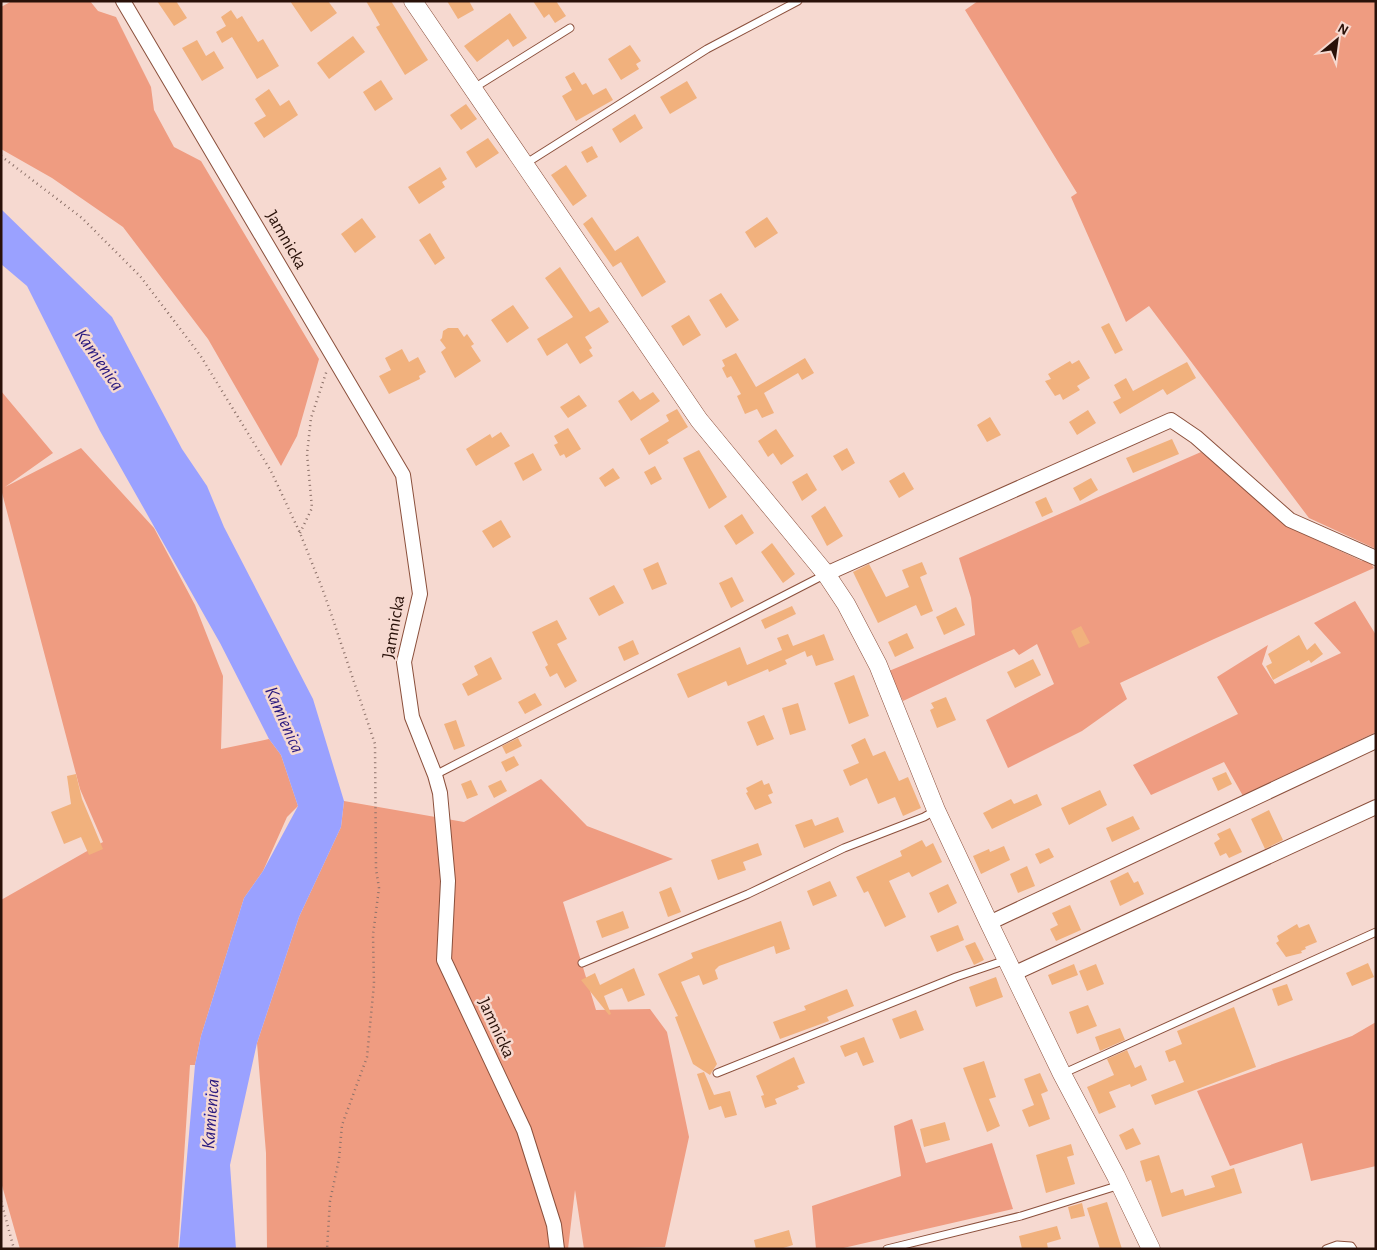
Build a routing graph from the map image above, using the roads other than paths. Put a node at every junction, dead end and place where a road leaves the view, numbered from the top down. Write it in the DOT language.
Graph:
graph roads {
  1 [pos="123,1"];
  2 [pos="413,1"];
  3 [pos="798,1"];
  4 [pos="570,28"];
  5 [pos="472,90"];
  6 [pos="523,165"];
  7 [pos="1376,558"];
  8 [pos="826,574"];
  9 [pos="1376,741"];
  10 [pos="435,775"];
  11 [pos="1376,807"];
  12 [pos="936,810"];
  13 [pos="988,923"];
  14 [pos="1376,932"];
  15 [pos="582,963"];
  16 [pos="1009,967"];
  17 [pos="717,1073"];
  18 [pos="1062,1074"];
  19 [pos="1121,1185"];
  20 [pos="557,1249"];
  21 [pos="887,1249"];
  22 [pos="1151,1249"];
  23 [pos="1326,1249"];
  24 [pos="1353,1249"];
  1 -- 10 [label="street, Jamnicka"];
  2 -- 5 [label="street"];
  3 -- 6 [label="lane"];
  4 -- 5 [label="lane"];
  5 -- 6 [label="street"];
  6 -- 8 [label="street"];
  7 -- 8 [label="street"];
  8 -- 10 [label="lane"];
  8 -- 12 [label="street"];
  9 -- 13 [label="street"];
  10 -- 20 [label="street, Jamnicka"];
  11 -- 16 [label="street"];
  12 -- 13 [label="street"];
  12 -- 15 [label="lane"];
  13 -- 16 [label="street"];
  14 -- 18 [label="lane"];
  16 -- 17 [label="lane"];
  16 -- 18 [label="street"];
  18 -- 19 [label="street"];
  19 -- 21 [label="lane"];
  19 -- 22 [label="street"];
  23 -- 24 [label="lane"];
}
